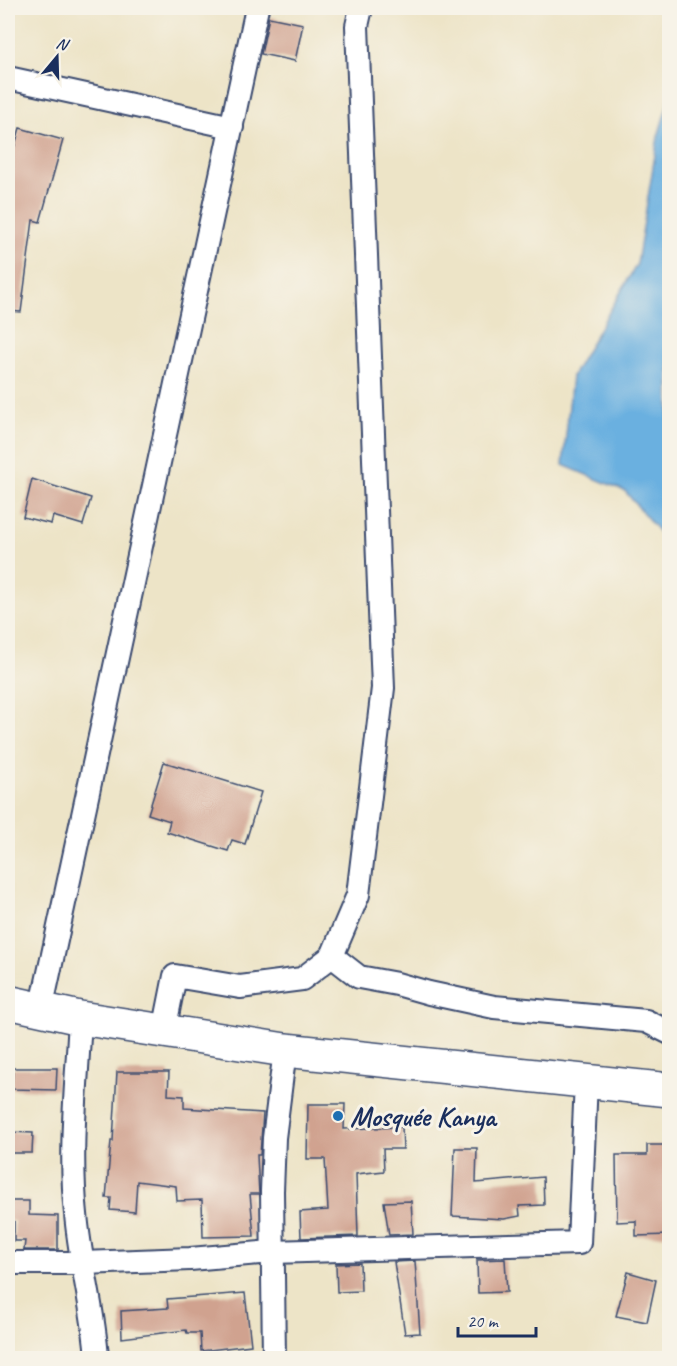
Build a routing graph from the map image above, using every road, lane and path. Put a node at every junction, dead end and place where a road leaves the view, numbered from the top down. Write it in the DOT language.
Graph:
graph roads {
  1 [pos="257,8"];
  2 [pos="361,8"];
  3 [pos="8,78"];
  4 [pos="232,127"];
  5 [pos="332,956"];
  6 [pos="8,1002"];
  7 [pos="41,1010"];
  8 [pos="80,1018"];
  9 [pos="164,1031"];
  10 [pos="669,1033"];
  11 [pos="285,1050"];
  12 [pos="586,1081"];
  13 [pos="669,1090"];
  14 [pos="272,1252"];
  15 [pos="8,1263"];
  16 [pos="82,1263"];
  17 [pos="97,1359"];
  18 [pos="274,1359"];
  1 -- 4 [label="street"];
  2 -- 5 [label="street"];
  3 -- 4 [label="street"];
  4 -- 7 [label="street"];
  5 -- 9 [label="street"];
  5 -- 10 [label="street"];
  6 -- 7 [label="highway"];
  7 -- 8 [label="highway"];
  8 -- 9 [label="highway"];
  8 -- 16 [label="street"];
  9 -- 11 [label="highway"];
  11 -- 12 [label="highway"];
  11 -- 14 [label="street"];
  12 -- 13 [label="highway"];
  12 -- 14 [label="street"];
  14 -- 16 [label="street"];
  14 -- 18 [label="street"];
  15 -- 16 [label="street"];
  16 -- 17 [label="street"];
}
